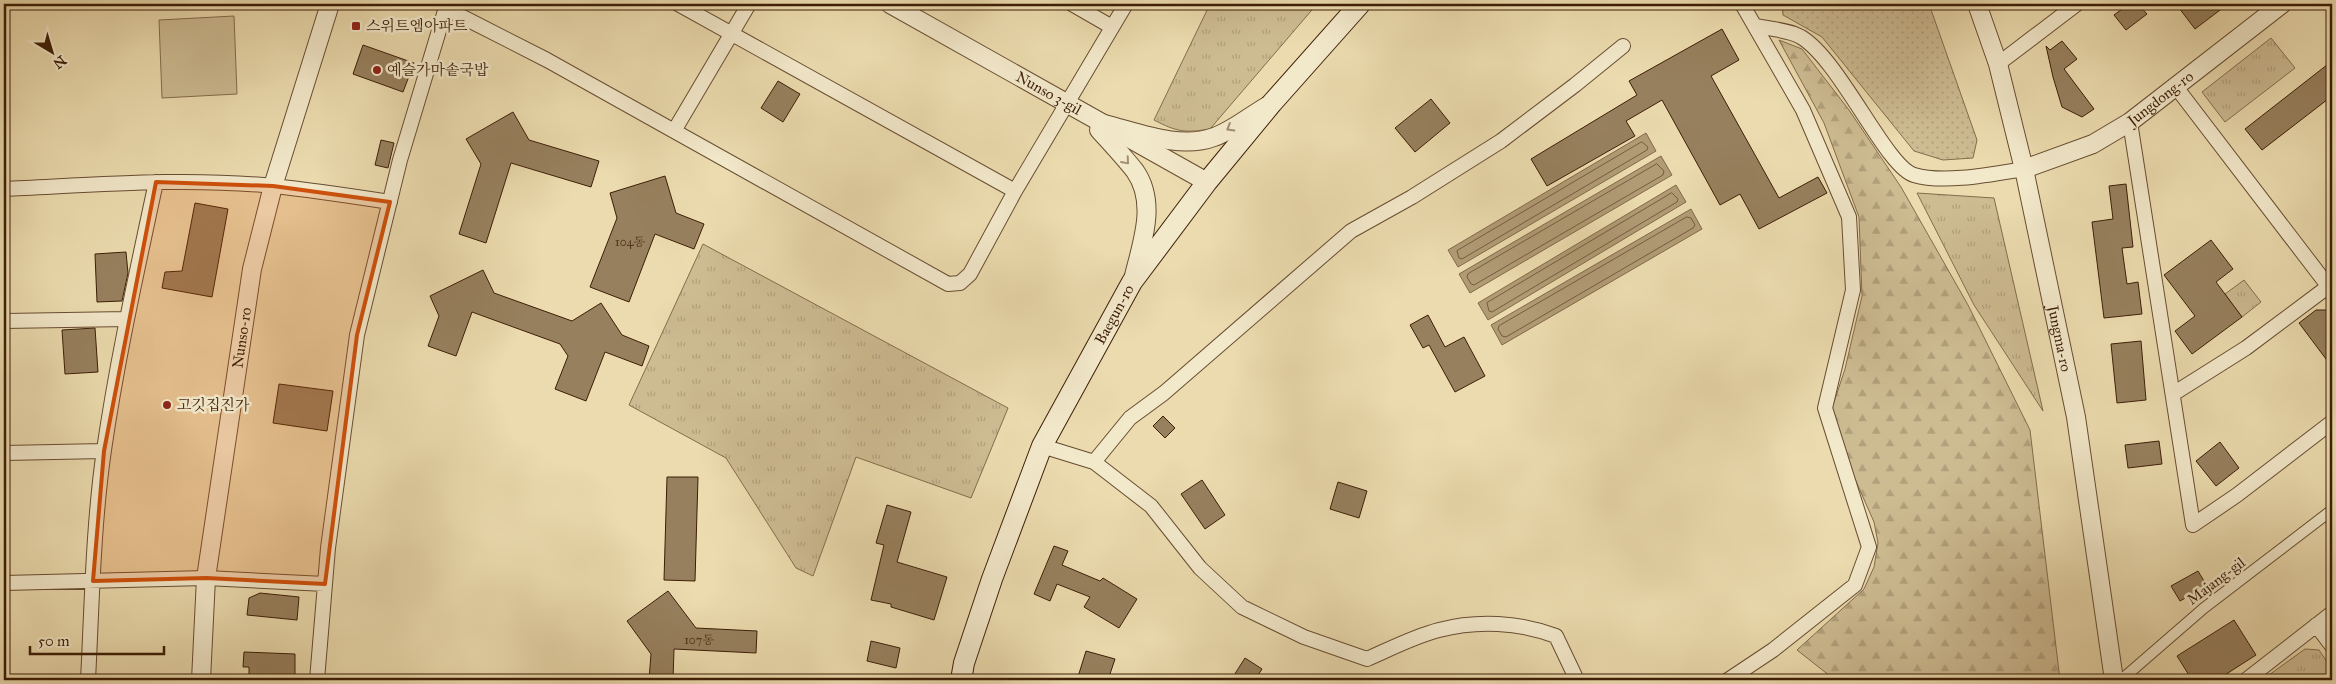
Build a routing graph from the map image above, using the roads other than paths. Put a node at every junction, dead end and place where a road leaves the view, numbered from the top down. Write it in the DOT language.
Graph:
graph roads {
  1 [pos="330,4"];
  2 [pos="678,4"];
  3 [pos="749,4"];
  4 [pos="890,4"];
  5 [pos="1072,4"];
  6 [pos="1126,4"];
  7 [pos="1360,4"];
  8 [pos="1742,4"];
  9 [pos="1977,4"];
  10 [pos="2077,4"];
  11 [pos="2282,4"];
  12 [pos="446,6"];
  13 [pos="1757,26"];
  14 [pos="1112,27"];
  15 [pos="732,33"];
  16 [pos="1623,46"];
  17 [pos="1998,64"];
  18 [pos="2176,86"];
  19 [pos="1272,103"];
  20 [pos="1067,104"];
  21 [pos="2130,122"];
  22 [pos="1104,124"];
  23 [pos="674,131"];
  24 [pos="2024,169"];
  25 [pos="156,182"];
  26 [pos="1207,182"];
  27 [pos="273,186"];
  28 [pos="4,189"];
  29 [pos="1016,191"];
  30 [pos="390,202"];
  31 [pos="1132,282"];
  32 [pos="2330,289"];
  33 [pos="127,318"];
  34 [pos="4,321"];
  35 [pos="2173,394"];
  36 [pos="2332,422"];
  37 [pos="1042,446"];
  38 [pos="104,451"];
  39 [pos="4,454"];
  40 [pos="1094,462"];
  41 [pos="2332,510"];
  42 [pos="206,578"];
  43 [pos="93,581"];
  44 [pos="4,583"];
  45 [pos="325,584"];
  46 [pos="2332,613"];
  47 [pos="2316,626"];
  48 [pos="2332,646"];
  49 [pos="88,680"];
  50 [pos="201,680"];
  51 [pos="317,680"];
  52 [pos="961,680"];
  53 [pos="1573,680"];
  54 [pos="1728,680"];
  55 [pos="2114,680"];
  56 [pos="2121,680"];
  57 [pos="2246,680"];
  1 -- 27 [label="street, Nunso-ro"];
  2 -- 15 [label="street"];
  3 -- 15 [label="street"];
  4 -- 20 [label="street, Nunso 3-gil"];
  5 -- 14 [label="street"];
  6 -- 14 [label="street"];
  7 -- 19 [label="main road, Baegun-ro"];
  8 -- 13 [label="street"];
  9 -- 17 [label="street, Jungma-ro"];
  10 -- 17 [label="street"];
  11 -- 18 [label="street, Jungdong-ro"];
  12 -- 23 [label="street"];
  12 -- 30 [label="street"];
  13 -- 24 [label="street"];
  13 -- 54 [label="street"];
  14 -- 20 [label="street"];
  15 -- 23 [label="street"];
  15 -- 29 [label="street"];
  16 -- 40 [label="street"];
  17 -- 24 [label="street, Jungma-ro"];
  18 -- 21 [label="street, Jungdong-ro"];
  18 -- 32 [label="street"];
  19 -- 22 [label="street, one-way"];
  19 -- 26 [label="main road, Baegun-ro"];
  20 -- 22 [label="street, Nunso 3-gil"];
  20 -- 29 [label="street"];
  21 -- 24 [label="street, Jungdong-ro"];
  21 -- 35 [label="street"];
  22 -- 26 [label="street, Nunso 3-gil"];
  22 -- 31 [label="street, one-way"];
  23 -- 29 [label="street"];
  24 -- 55 [label="street, Jungma-ro"];
  25 -- 27 [label="street"];
  25 -- 28 [label="street"];
  25 -- 33 [label="street"];
  26 -- 31 [label="main road, Baegun-ro"];
  27 -- 30 [label="street"];
  27 -- 42 [label="street, Nunso-ro"];
  30 -- 45 [label="street"];
  31 -- 37 [label="main road, Baegun-ro"];
  32 -- 35 [label="street"];
  33 -- 34 [label="street"];
  33 -- 38 [label="street"];
  35 -- 36 [label="street"];
  37 -- 40 [label="street"];
  37 -- 52 [label="main road, Baegun-ro"];
  38 -- 39 [label="street"];
  38 -- 43 [label="street"];
  40 -- 53 [label="street"];
  41 -- 56 [label="street, Majang-gil"];
  42 -- 43 [label="street"];
  42 -- 45 [label="street"];
  42 -- 50 [label="street, Nunso-ro"];
  43 -- 44 [label="street"];
  43 -- 49 [label="street"];
  45 -- 51 [label="street"];
  46 -- 47 [label="street"];
  47 -- 48 [label="street"];
  47 -- 57 [label="street"];
}
